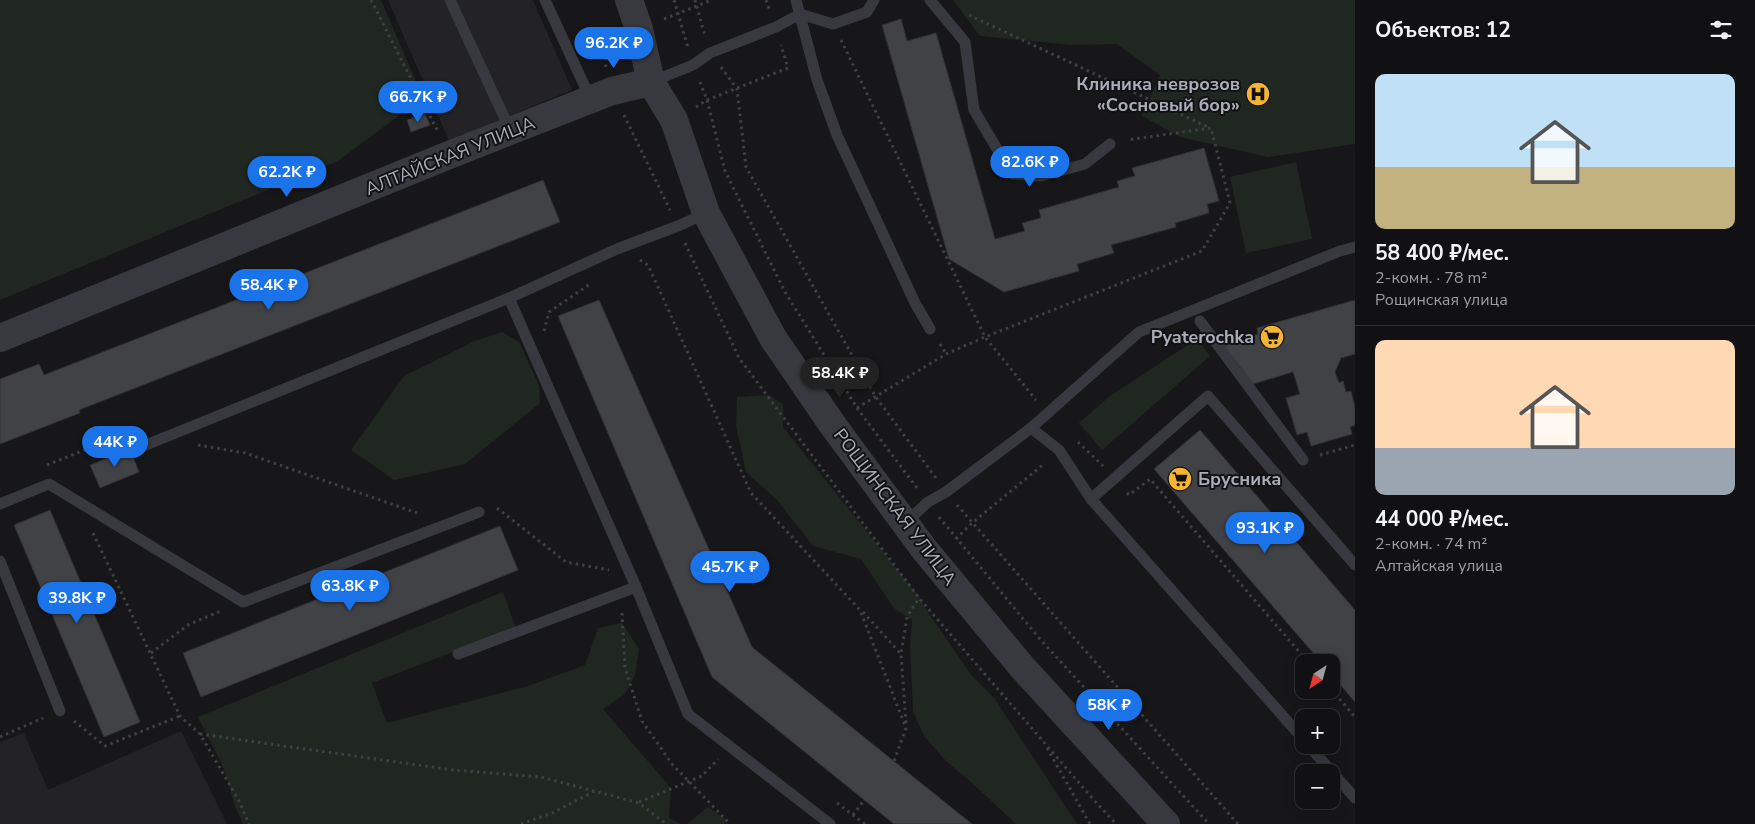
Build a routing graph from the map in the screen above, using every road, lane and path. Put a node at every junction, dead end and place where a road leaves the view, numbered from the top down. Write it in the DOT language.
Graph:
graph roads {
  1 [pos="371,0"];
  2 [pos="450,0"];
  3 [pos="545,0"];
  4 [pos="629,0"];
  5 [pos="674,0"];
  6 [pos="695,0"];
  7 [pos="796,0"];
  8 [pos="863,0"];
  9 [pos="874,0"];
  10 [pos="930,0"];
  11 [pos="867,12"];
  12 [pos="962,12"];
  13 [pos="800,14"];
  14 [pos="833,24"];
  15 [pos="776,27"];
  16 [pos="710,53"];
  17 [pos="693,65"];
  18 [pos="651,82"];
  19 [pos="737,89"];
  20 [pos="591,100"];
  21 [pos="707,100"];
  22 [pos="674,120"];
  23 [pos="1210,128"];
  24 [pos="511,132"];
  25 [pos="1110,144"];
  26 [pos="449,155"];
  27 [pos="706,213"];
  28 [pos="1355,247"];
  29 [pos="639,260"];
  30 [pos="594,281"];
  31 [pos="509,298"];
  32 [pos="1200,322"];
  33 [pos="930,329"];
  34 [pos="984,337"];
  35 [pos="0,338"];
  36 [pos="537,361"];
  37 [pos="875,396"];
  38 [pos="857,408"];
  39 [pos="1047,414"];
  40 [pos="1031,428"];
  41 [pos="162,438"];
  42 [pos="1355,445"];
  43 [pos="141,447"];
  44 [pos="1059,450"];
  45 [pos="1303,460"];
  46 [pos="1115,478"];
  47 [pos="946,492"];
  48 [pos="1091,500"];
  49 [pos="928,502"];
  50 [pos="0,504"];
  51 [pos="479,512"];
  52 [pos="972,523"];
  53 [pos="447,524"];
  54 [pos="904,524"];
  55 [pos="89,526"];
  56 [pos="956,539"];
  57 [pos="0,561"];
  58 [pos="1355,564"];
  59 [pos="630,574"];
  60 [pos="636,587"];
  61 [pos="620,593"];
  62 [pos="919,598"];
  63 [pos="243,602"];
  64 [pos="860,610"];
  65 [pos="151,653"];
  66 [pos="458,654"];
  67 [pos="902,654"];
  68 [pos="1301,654"];
  69 [pos="1340,699"];
  70 [pos="60,711"];
  71 [pos="180,716"];
  72 [pos="1355,716"];
  73 [pos="906,728"];
  74 [pos="1295,730"];
  75 [pos="200,734"];
  76 [pos="0,736"];
  77 [pos="1044,742"];
  78 [pos="729,746"];
  79 [pos="1316,754"];
  80 [pos="894,761"];
  81 [pos="689,782"];
  82 [pos="596,791"];
  83 [pos="1355,798"];
  84 [pos="864,800"];
  85 [pos="639,802"];
  86 [pos="852,815"];
  87 [pos="249,824"];
  88 [pos="521,824"];
  89 [pos="666,824"];
  90 [pos="730,824"];
  91 [pos="830,824"];
  92 [pos="1090,824"];
  93 [pos="1166,824"];
  94 [pos="1209,824"];
  95 [pos="1238,824"];
  1 -- 26 [label="path"];
  2 -- 24 [label="lane"];
  3 -- 20 [label="lane"];
  4 -- 18 [label="street, РОЩИНСКАЯ УЛИЦА"];
  5 -- 17 [label="path"];
  6 -- 16 [label="path"];
  7 -- 13 [label="lane"];
  8 -- 11 [label="lane"];
  9 -- 11 [label="lane"];
  10 -- 25 [label="lane"];
  11 -- 14 [label="lane"];
  12 -- 23 [label="path"];
  13 -- 14 [label="lane"];
  13 -- 15 [label="lane"];
  13 -- 33 [label="lane"];
  14 -- 34 [label="path"];
  15 -- 16 [label="lane"];
  15 -- 19 [label="path"];
  16 -- 17 [label="lane"];
  16 -- 19 [label="path"];
  17 -- 18 [label="lane"];
  17 -- 21 [label="path"];
  18 -- 20 [label="street, АЛТАЙСКАЯ УЛИЦА"];
  18 -- 22 [label="street, РОЩИНСКАЯ УЛИЦА"];
  19 -- 21 [label="path"];
  19 -- 37 [label="path"];
  20 -- 24 [label="street, АЛТАЙСКАЯ УЛИЦА"];
  21 -- 22 [label="path"];
  21 -- 38 [label="path"];
  22 -- 27 [label="street, РОЩИНСКАЯ УЛИЦА"];
  23 -- 25 [label="path"];
  23 -- 34 [label="path"];
  24 -- 26 [label="street, АЛТАЙСКАЯ УЛИЦА"];
  26 -- 35 [label="street, АЛТАЙСКАЯ УЛИЦА"];
  27 -- 31 [label="lane"];
  27 -- 54 [label="street, РОЩИНСКАЯ УЛИЦА"];
  28 -- 39 [label="lane"];
  29 -- 64 [label="path"];
  30 -- 36 [label="path"];
  31 -- 36 [label="lane"];
  31 -- 41 [label="lane"];
  32 -- 45 [label="lane"];
  34 -- 37 [label="path"];
  34 -- 39 [label="path"];
  36 -- 59 [label="lane"];
  37 -- 38 [label="path"];
  37 -- 47 [label="path"];
  38 -- 49 [label="path"];
  39 -- 40 [label="lane"];
  40 -- 44 [label="lane"];
  40 -- 47 [label="lane"];
  41 -- 43 [label="lane"];
  41 -- 53 [label="path"];
  42 -- 45 [label="path"];
  44 -- 46 [label="path"];
  44 -- 48 [label="lane"];
  44 -- 52 [label="path"];
  46 -- 48 [label="lane"];
  46 -- 58 [label="lane"];
  46 -- 68 [label="path"];
  47 -- 49 [label="lane"];
  47 -- 52 [label="path"];
  48 -- 74 [label="lane"];
  49 -- 54 [label="lane"];
  49 -- 56 [label="path"];
  50 -- 63 [label="lane"];
  51 -- 53 [label="lane"];
  51 -- 59 [label="path"];
  52 -- 56 [label="path"];
  52 -- 95 [label="path"];
  53 -- 63 [label="lane"];
  54 -- 93 [label="street, РОЩИНСКАЯ УЛИЦА"];
  55 -- 65 [label="path"];
  56 -- 94 [label="path"];
  57 -- 70 [label="lane"];
  59 -- 60 [label="lane"];
  60 -- 61 [label="lane"];
  60 -- 78 [label="lane"];
  61 -- 66 [label="lane"];
  61 -- 81 [label="path"];
  62 -- 67 [label="path"];
  63 -- 65 [label="path"];
  64 -- 67 [label="path"];
  64 -- 73 [label="path"];
  65 -- 71 [label="path"];
  67 -- 73 [label="path"];
  69 -- 72 [label="path"];
  70 -- 71 [label="path"];
  70 -- 76 [label="path"];
  71 -- 75 [label="path"];
  73 -- 80 [label="path"];
  75 -- 82 [label="path"];
  75 -- 87 [label="path"];
  77 -- 92 [label="path"];
  78 -- 81 [label="path"];
  78 -- 91 [label="lane"];
  79 -- 83 [label="lane"];
  81 -- 85 [label="path"];
  81 -- 90 [label="path"];
  82 -- 85 [label="path"];
  82 -- 88 [label="path"];
  84 -- 86 [label="path"];
  85 -- 89 [label="path"];
}
